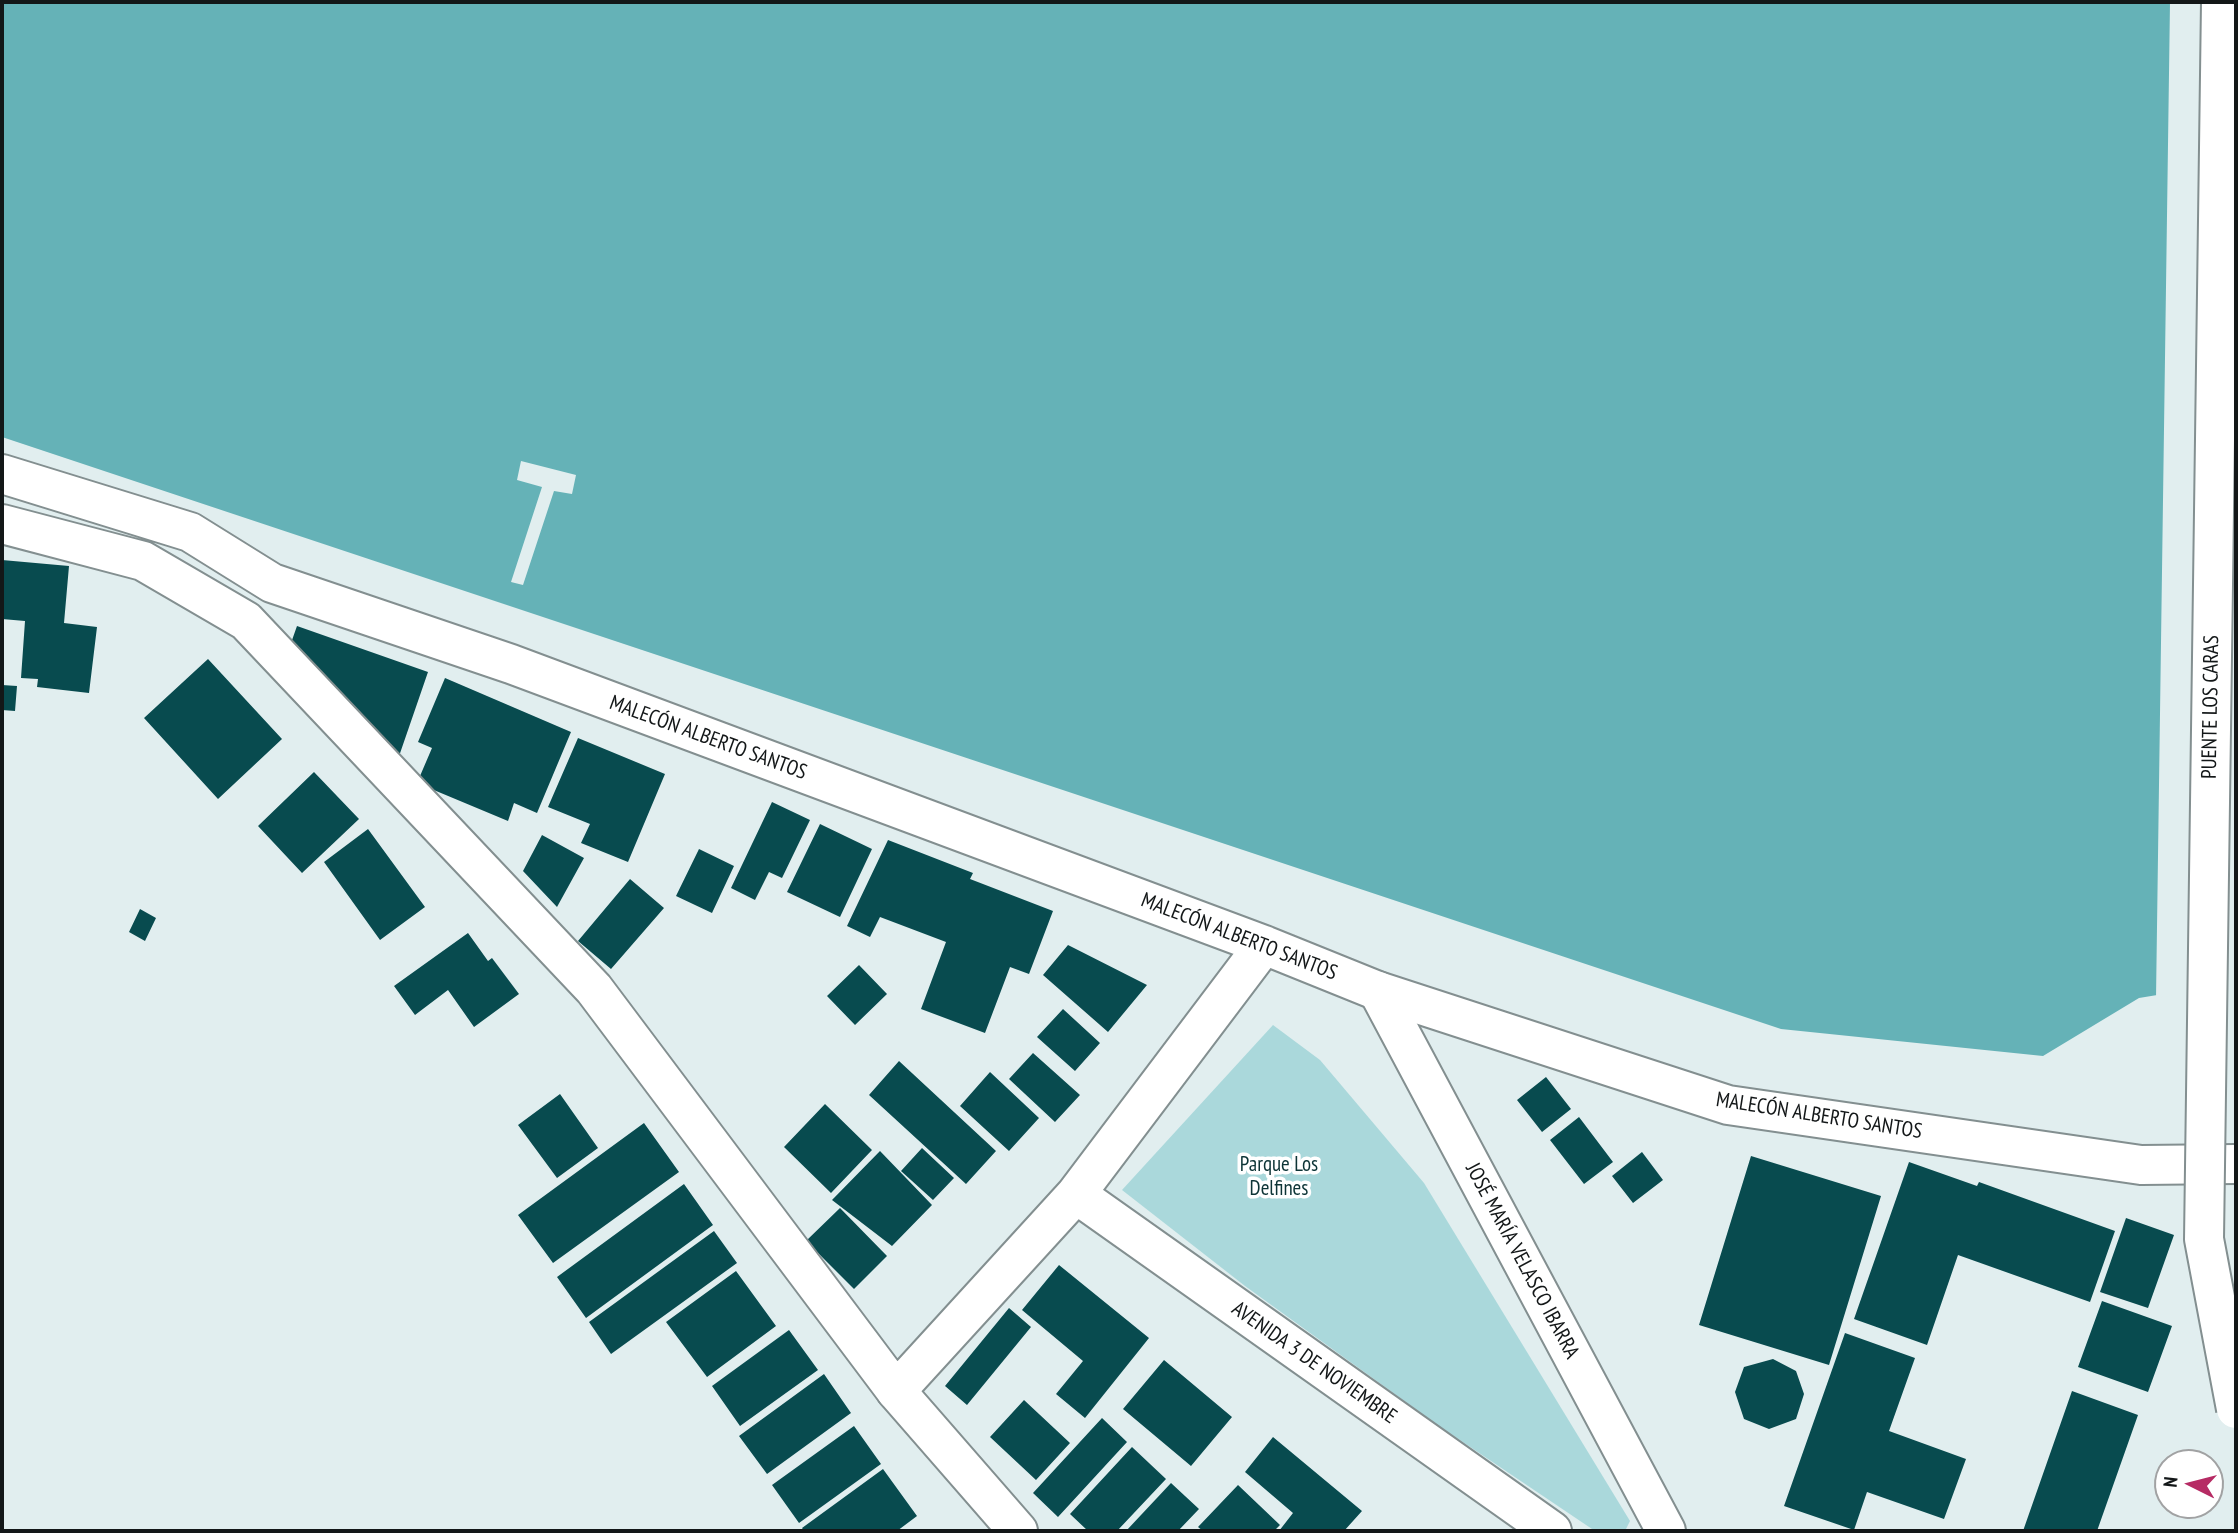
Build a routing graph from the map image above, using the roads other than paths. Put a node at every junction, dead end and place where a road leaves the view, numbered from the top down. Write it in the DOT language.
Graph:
graph roads {
  1 [pos="2221,2"];
  2 [pos="2,474"];
  3 [pos="2,524"];
  4 [pos="272,583"];
  5 [pos="246,621"];
  6 [pos="1264,945"];
  7 [pos="1378,991"];
  8 [pos="2236,1164"];
  9 [pos="1076,1194"];
  10 [pos="896,1391"];
  11 [pos="2236,1409"];
  12 [pos="1018,1531"];
  13 [pos="1552,1531"];
  14 [pos="1666,1531"];
  1 -- 11 [label="main road, PUENTE LOS CARAS, bridge"];
  2 -- 4 [label="main road, MALECÓN ALBERTO SANTOS"];
  3 -- 5 [label="main road"];
  4 -- 5 [label="main road"];
  4 -- 6 [label="main road, MALECÓN ALBERTO SANTOS"];
  5 -- 10 [label="main road"];
  6 -- 7 [label="main road, MALECÓN ALBERTO SANTOS"];
  6 -- 9 [label="main road"];
  7 -- 8 [label="main road, MALECÓN ALBERTO SANTOS"];
  7 -- 14 [label="main road, JOSÉ MARÍA VELASCO IBARRA"];
  9 -- 10 [label="main road"];
  9 -- 13 [label="main road, AVENIDA 3 DE NOVIEMBRE"];
  10 -- 12 [label="main road"];
}
